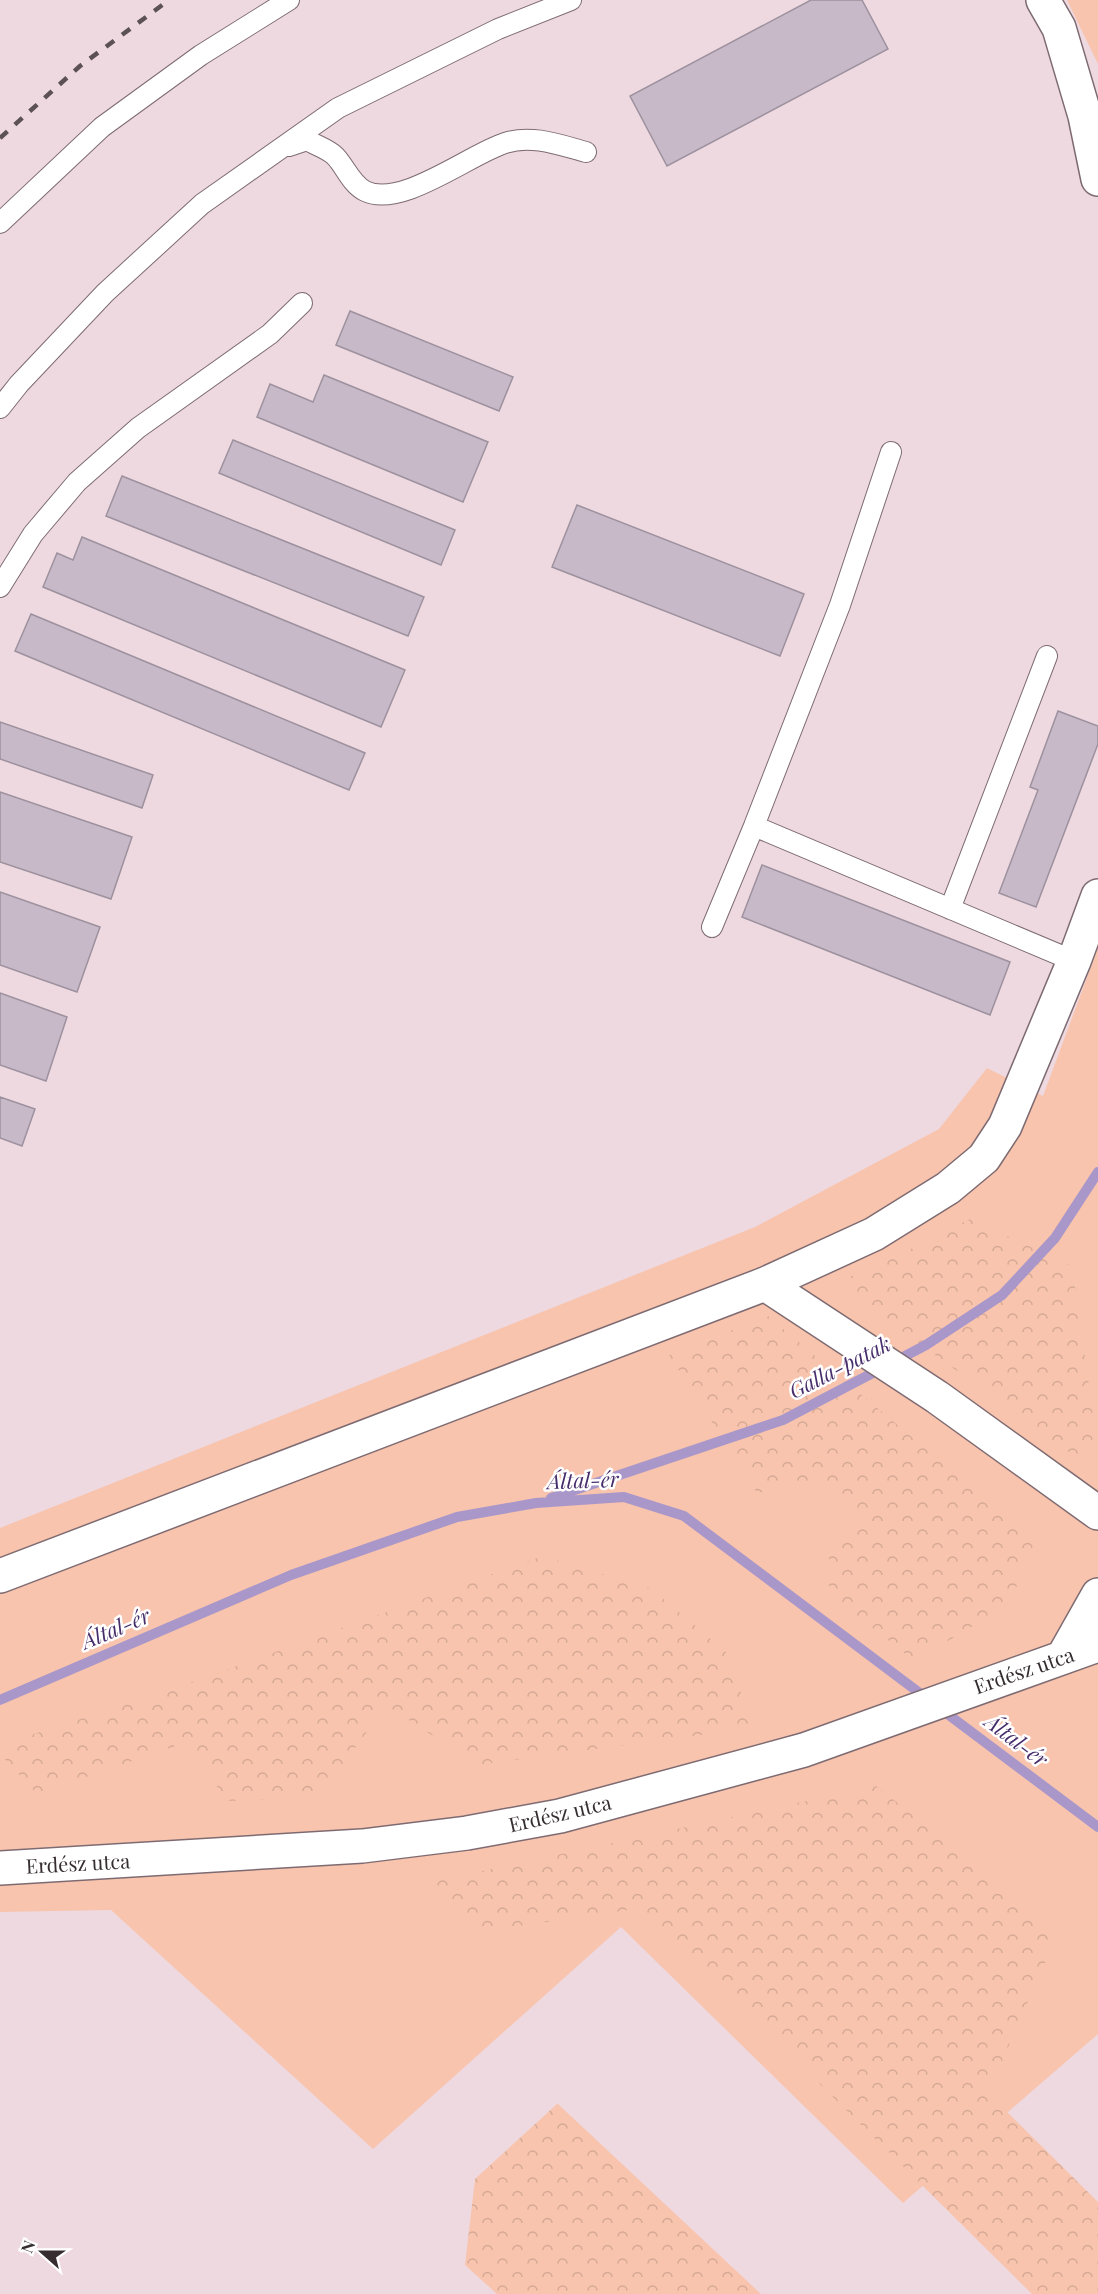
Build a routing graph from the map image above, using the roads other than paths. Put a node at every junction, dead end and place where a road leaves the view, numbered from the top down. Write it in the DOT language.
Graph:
graph roads {
  1 [pos="289,0"];
  2 [pos="571,0"];
  3 [pos="1043,0"];
  4 [pos="280,149"];
  5 [pos="586,152"];
  6 [pos="1098,179"];
  7 [pos="0,223"];
  8 [pos="302,303"];
  9 [pos="0,408"];
  10 [pos="891,452"];
  11 [pos="0,587"];
  12 [pos="1047,656"];
  13 [pos="754,826"];
  14 [pos="1098,896"];
  15 [pos="950,909"];
  16 [pos="712,927"];
  17 [pos="1074,961"];
  18 [pos="765,1284"];
  19 [pos="1098,1513"];
  20 [pos="0,1576"];
  21 [pos="1098,1595"];
  22 [pos="1098,1645"];
  23 [pos="1063,1657"];
  24 [pos="0,1868"];
  1 -- 7 [label="lane"];
  2 -- 4 [label="lane"];
  3 -- 6 [label="street"];
  4 -- 5 [label="lane"];
  4 -- 9 [label="lane"];
  8 -- 11 [label="lane"];
  10 -- 13 [label="lane"];
  12 -- 15 [label="lane"];
  13 -- 15 [label="lane"];
  13 -- 16 [label="lane"];
  14 -- 17 [label="street"];
  15 -- 17 [label="lane"];
  17 -- 18 [label="street"];
  18 -- 19 [label="street"];
  18 -- 20 [label="street"];
  21 -- 23 [label="street"];
  22 -- 23 [label="street, Erdész utca"];
  23 -- 24 [label="street, Erdész utca"];
}
